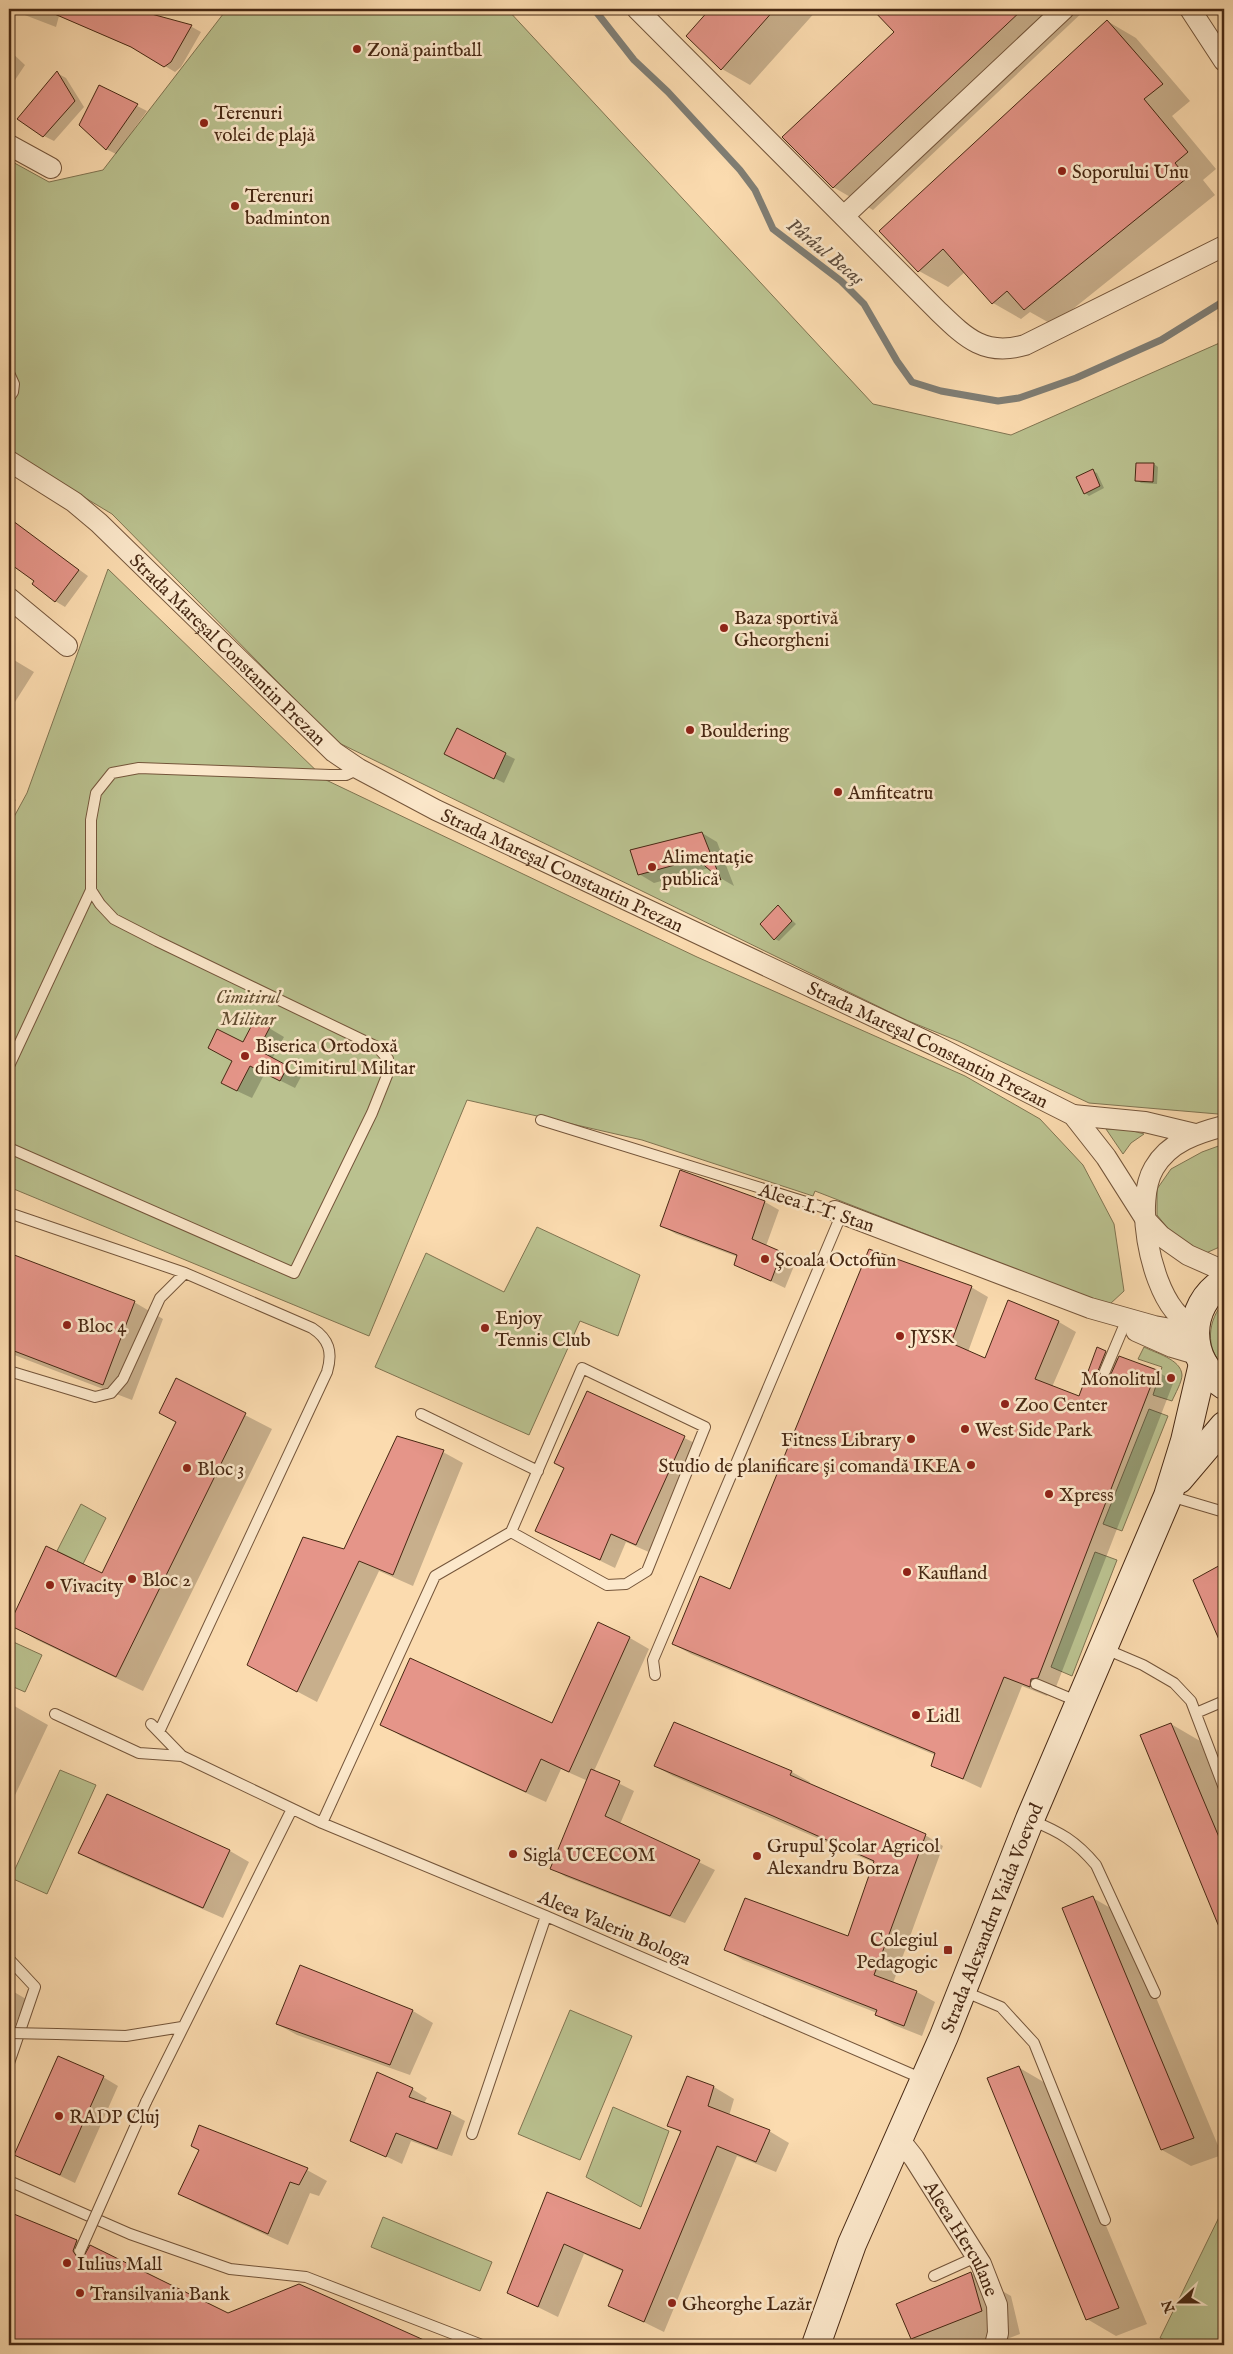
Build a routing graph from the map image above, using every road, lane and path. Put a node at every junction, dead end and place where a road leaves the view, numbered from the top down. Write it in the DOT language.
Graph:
graph roads {
  1 [pos="1064,9"];
  2 [pos="1190,9"];
  3 [pos="645,12"];
  4 [pos="1224,61"];
  5 [pos="9,145"];
  6 [pos="50,168"];
  7 [pos="844,216"];
  8 [pos="1224,246"];
  9 [pos="9,373"];
  10 [pos="9,398"];
  11 [pos="9,461"];
  12 [pos="9,598"];
  13 [pos="67,646"];
  14 [pos="358,769"];
  15 [pos="91,890"];
  16 [pos="9,1066"];
  17 [pos="1073,1115"];
  18 [pos="541,1120"];
  19 [pos="1224,1126"];
  20 [pos="1195,1134"];
  21 [pos="9,1148"];
  22 [pos="839,1212"];
  23 [pos="9,1213"];
  24 [pos="1146,1220"];
  25 [pos="1224,1271"];
  26 [pos="185,1273"];
  27 [pos="1224,1282"];
  28 [pos="1090,1308"];
  29 [pos="1124,1326"];
  30 [pos="1198,1345"];
  31 [pos="9,1371"];
  32 [pos="1105,1371"];
  33 [pos="1224,1385"];
  34 [pos="421,1414"];
  35 [pos="1224,1426"];
  36 [pos="538,1471"];
  37 [pos="1169,1493"];
  38 [pos="1224,1512"];
  39 [pos="510,1532"];
  40 [pos="1102,1648"];
  41 [pos="655,1675"];
  42 [pos="1036,1684"];
  43 [pos="1224,1701"];
  44 [pos="1079,1702"];
  45 [pos="1196,1713"];
  46 [pos="55,1714"];
  47 [pos="151,1724"];
  48 [pos="159,1732"];
  49 [pos="182,1756"];
  50 [pos="1224,1788"];
  51 [pos="292,1809"];
  52 [pos="1030,1820"];
  53 [pos="322,1823"];
  54 [pos="546,1916"];
  55 [pos="9,1959"];
  56 [pos="962,1991"];
  57 [pos="1155,1993"];
  58 [pos="182,2027"];
  59 [pos="9,2033"];
  60 [pos="9,2063"];
  61 [pos="924,2079"];
  62 [pos="472,2134"];
  63 [pos="899,2138"];
  64 [pos="9,2181"];
  65 [pos="1105,2220"];
  66 [pos="80,2251"];
  67 [pos="976,2257"];
  68 [pos="934,2276"];
  69 [pos="482,2345"];
  70 [pos="816,2345"];
  71 [pos="995,2345"];
  1 -- 7 [label="street"];
  2 -- 4 [label="street"];
  3 -- 7 [label="street"];
  5 -- 6 [label="street"];
  7 -- 8 [label="street"];
  9 -- 10 [label="lane"];
  11 -- 14 [label="street, Strada Mareșal Constantin Prezan"];
  12 -- 13 [label="street"];
  14 -- 15 [label="lane"];
  14 -- 17 [label="street, Strada Mareșal Constantin Prezan"];
  15 -- 16 [label="lane"];
  15 -- 21 [label="lane"];
  17 -- 20 [label="street"];
  17 -- 24 [label="street, Strada Mareșal Constantin Prezan"];
  18 -- 22 [label="lane, Aleea I. T. Stan"];
  19 -- 20 [label="street"];
  20 -- 24 [label="street"];
  22 -- 28 [label="street, Aleea I. T. Stan"];
  22 -- 41 [label="lane"];
  23 -- 26 [label="lane"];
  24 -- 25 [label="street, Strada Mareșal Constantin Prezan"];
  24 -- 30 [label="street, Strada Mareșal Constantin Prezan"];
  26 -- 31 [label="lane"];
  26 -- 48 [label="lane"];
  27 -- 30 [label="main road, Strada Alexandru Vaida Voevod"];
  28 -- 29 [label="street, Aleea I. T. Stan"];
  28 -- 30 [label="street, Aleea I. T. Stan"];
  29 -- 30 [label="street, Aleea I. T. Stan"];
  29 -- 32 [label="lane"];
  30 -- 33 [label="main road"];
  30 -- 37 [label="main road, Strada Alexandru Vaida Voevod"];
  34 -- 36 [label="lane"];
  35 -- 37 [label="main road, Strada Alexandru Vaida Voevod"];
  36 -- 39 [label="lane"];
  36 -- 39 [label="lane"];
  37 -- 38 [label="lane"];
  37 -- 40 [label="main road, Strada Alexandru Vaida Voevod"];
  39 -- 53 [label="lane"];
  40 -- 44 [label="main road, Strada Alexandru Vaida Voevod"];
  40 -- 45 [label="lane"];
  42 -- 44 [label="lane"];
  43 -- 45 [label="lane"];
  44 -- 52 [label="main road, Strada Alexandru Vaida Voevod"];
  45 -- 50 [label="lane"];
  46 -- 49 [label="lane"];
  47 -- 48 [label="lane"];
  48 -- 49 [label="lane"];
  49 -- 51 [label="lane, Aleea Valeriu Bologa"];
  51 -- 53 [label="lane, Aleea Valeriu Bologa"];
  51 -- 58 [label="lane"];
  52 -- 56 [label="main road, Strada Alexandru Vaida Voevod"];
  52 -- 57 [label="lane"];
  53 -- 54 [label="lane, Aleea Valeriu Bologa"];
  54 -- 61 [label="lane, Aleea Valeriu Bologa"];
  54 -- 62 [label="lane"];
  55 -- 60 [label="lane"];
  56 -- 61 [label="main road, Strada Alexandru Vaida Voevod"];
  56 -- 65 [label="lane"];
  58 -- 59 [label="lane, bridge"];
  58 -- 66 [label="lane, bridge"];
  61 -- 63 [label="main road, Strada Alexandru Vaida Voevod"];
  63 -- 67 [label="street, Aleea Herculane"];
  63 -- 70 [label="main road, Strada Alexandru Vaida Voevod"];
  64 -- 69 [label="lane"];
  67 -- 68 [label="lane"];
  67 -- 71 [label="street, Aleea Herculane"];
}
